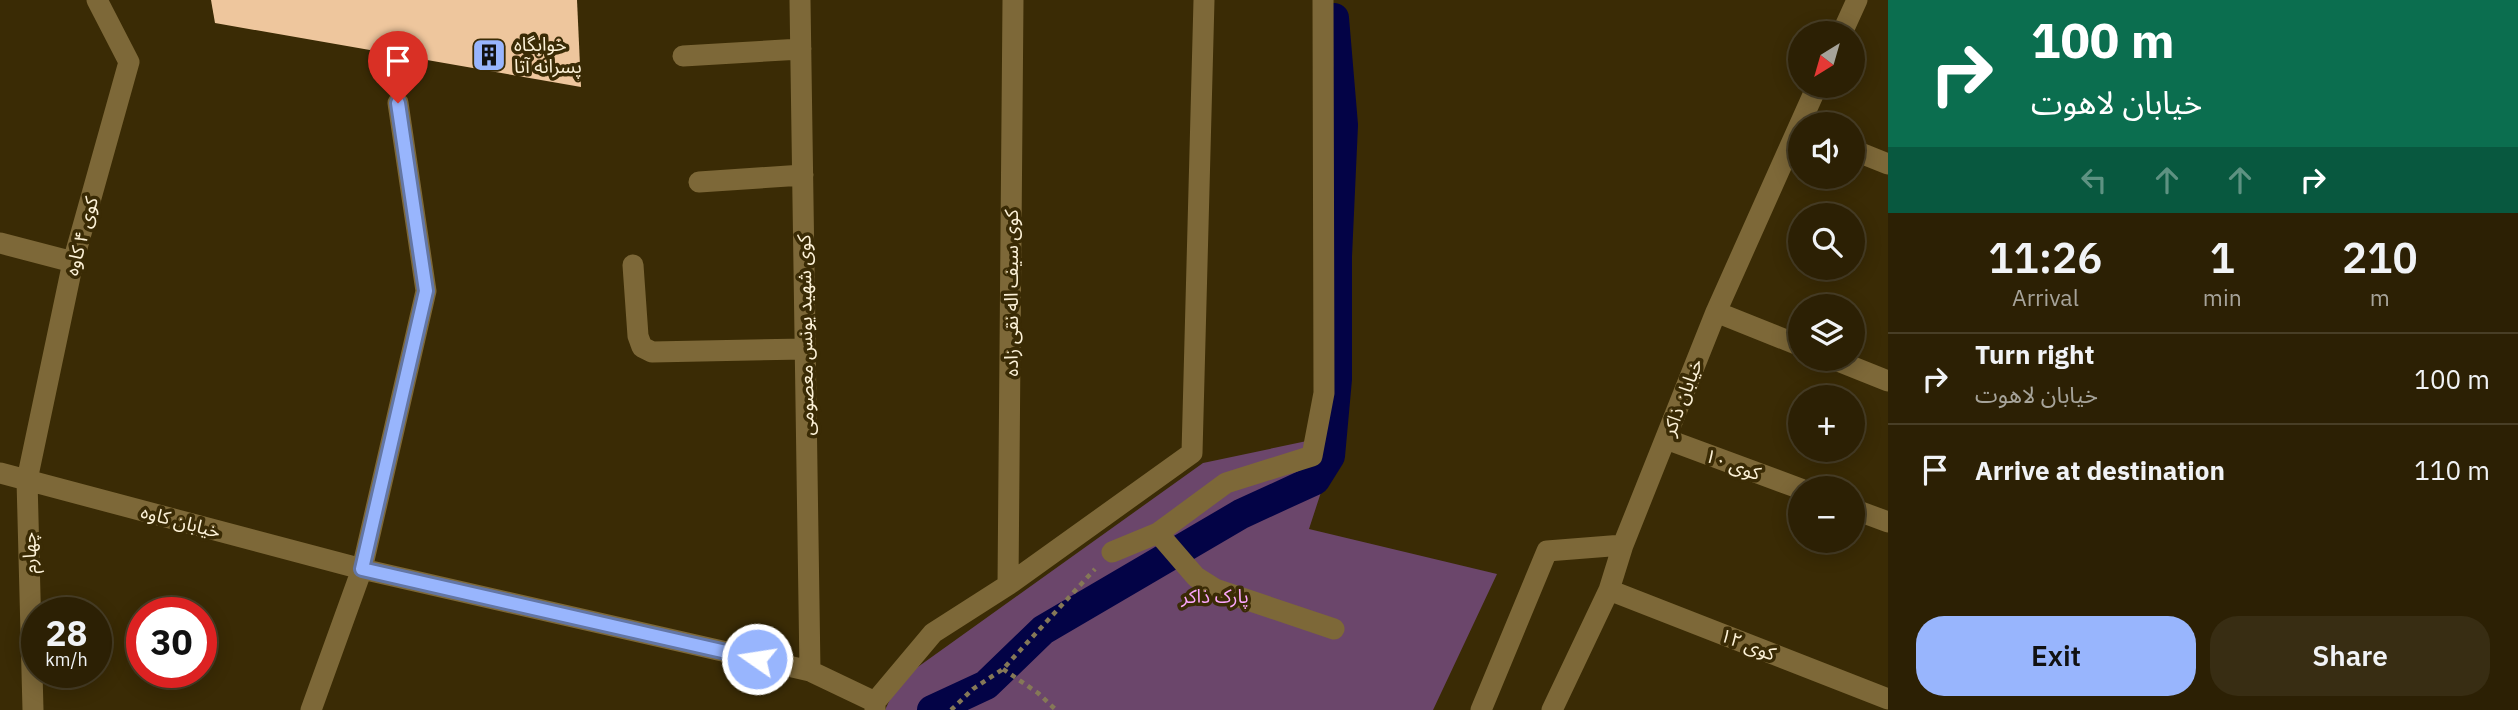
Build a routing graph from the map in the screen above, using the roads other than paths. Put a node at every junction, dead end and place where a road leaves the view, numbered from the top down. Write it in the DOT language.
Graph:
graph roads {
  1 [pos="97,0"];
  2 [pos="800,0"];
  3 [pos="1013,0"];
  4 [pos="1204,0"];
  5 [pos="1323,0"];
  6 [pos="1857,0"];
  7 [pos="1847,21"];
  8 [pos="801,48"];
  9 [pos="683,56"];
  10 [pos="398,103"];
  11 [pos="1788,153"];
  12 [pos="1865,155"];
  13 [pos="1888,164"];
  14 [pos="803,174"];
  15 [pos="699,181"];
  16 [pos="0,243"];
  17 [pos="73,262"];
  18 [pos="633,265"];
  19 [pos="1716,312"];
  20 [pos="1788,341"];
  21 [pos="805,349"];
  22 [pos="1863,371"];
  23 [pos="1888,381"];
  24 [pos="1666,439"];
  25 [pos="0,473"];
  26 [pos="27,480"];
  27 [pos="1788,484"];
  28 [pos="1865,513"];
  29 [pos="1888,522"];
  30 [pos="1158,533"];
  31 [pos="1623,545"];
  32 [pos="1112,552"];
  33 [pos="362,569"];
  34 [pos="1008,585"];
  35 [pos="1609,590"];
  36 [pos="1334,629"];
  37 [pos="810,671"];
  38 [pos="1888,699"];
  39 [pos="875,706"];
  40 [pos="33,710"];
  41 [pos="311,710"];
  42 [pos="1481,710"];
  43 [pos="1552,710"];
  1 -- 17 [label="street, کوی ۴ کاوه"];
  2 -- 8 [label="street, کوی شهید یونس معصومی"];
  3 -- 34 [label="street, کوی سیف اله نقی زاده"];
  4 -- 34 [label="street"];
  5 -- 30 [label="street"];
  6 -- 7 [label="street"];
  8 -- 9 [label="street"];
  8 -- 14 [label="street, کوی شهید یونس معصومی"];
  10 -- 33 [label="street"];
  11 -- 19 [label="street, خیابان ذاکر"];
  12 -- 13 [label="street"];
  14 -- 15 [label="street"];
  14 -- 21 [label="street, کوی شهید یونس معصومی"];
  16 -- 17 [label="street"];
  17 -- 26 [label="street, کوی ۴ کاوه"];
  18 -- 21 [label="street"];
  19 -- 20 [label="street"];
  19 -- 24 [label="street, خیابان ذاکر"];
  21 -- 37 [label="street, کوی شهید یونس معصومی"];
  22 -- 23 [label="street"];
  24 -- 27 [label="street, کوی ۱۰"];
  24 -- 31 [label="street, خیابان ذاکر"];
  25 -- 26 [label="street, خیابان کاوه"];
  26 -- 33 [label="street, خیابان کاوه"];
  26 -- 40 [label="street, چهارم"];
  28 -- 29 [label="street"];
  30 -- 32 [label="street"];
  30 -- 36 [label="street"];
  31 -- 35 [label="street, خیابان ذاکر"];
  31 -- 42 [label="street"];
  33 -- 37 [label="street, خیابان کاوه"];
  33 -- 41 [label="street"];
  34 -- 39 [label="street"];
  35 -- 38 [label="street, کوی ۱۲"];
  35 -- 43 [label="street, خیابان ذاکر"];
  37 -- 39 [label="street, خیابان کاوه"];
}
